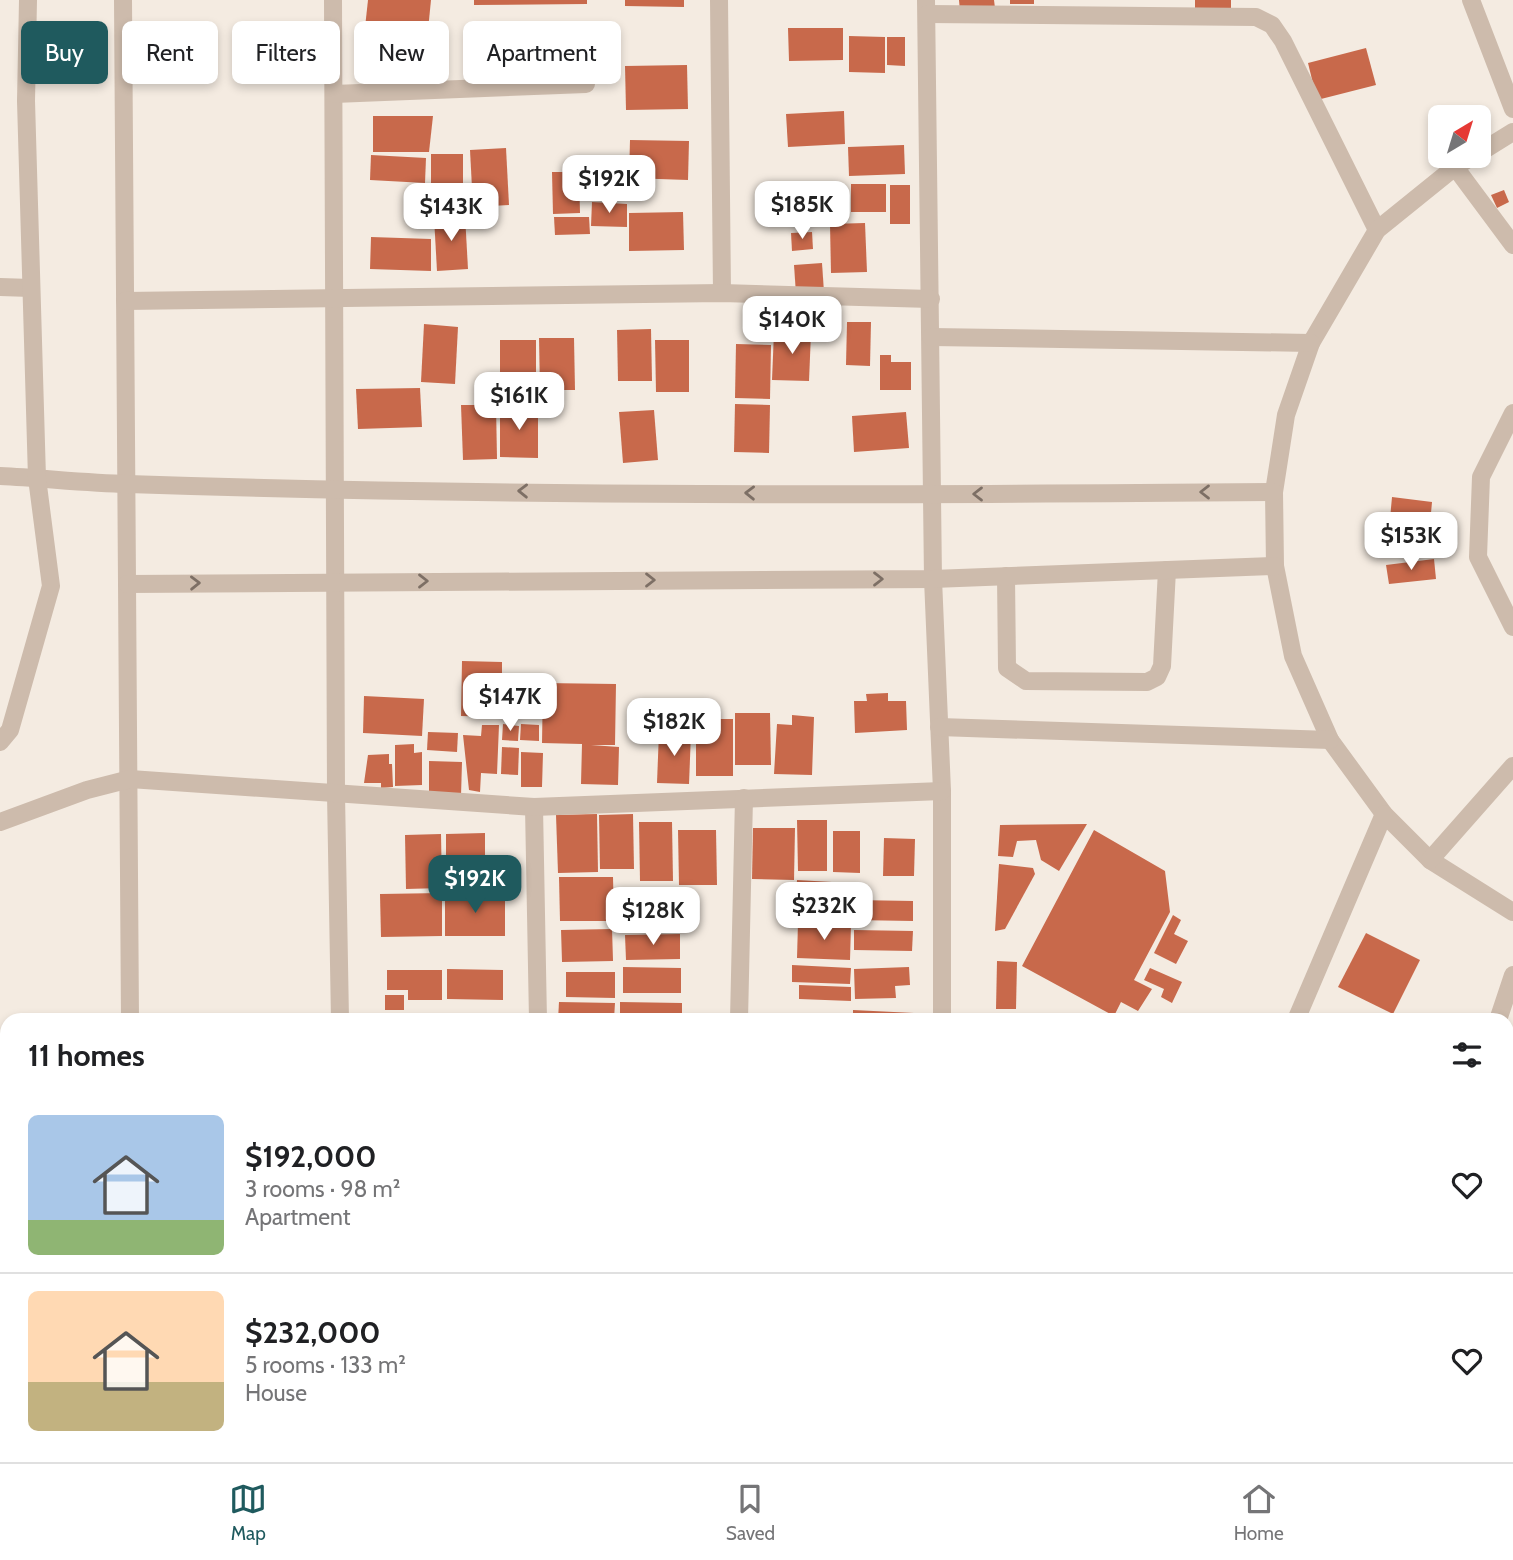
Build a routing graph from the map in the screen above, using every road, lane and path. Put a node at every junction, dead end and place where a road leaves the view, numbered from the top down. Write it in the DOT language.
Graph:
graph roads {
  1 [pos="28,0"];
  2 [pos="123,0"];
  3 [pos="333,0"];
  4 [pos="719,0"];
  5 [pos="1471,0"];
  6 [pos="927,7"];
  7 [pos="586,84"];
  8 [pos="334,94"];
  9 [pos="1513,108"];
  10 [pos="1513,132"];
  11 [pos="1491,146"];
  12 [pos="1454,168"];
  13 [pos="1456,168"];
  14 [pos="1377,230"];
  15 [pos="1513,245"];
  16 [pos="0,287"];
  17 [pos="31,288"];
  18 [pos="722,293"];
  19 [pos="335,296"];
  20 [pos="931,299"];
  21 [pos="125,301"];
  22 [pos="931,337"];
  23 [pos="1311,343"];
  24 [pos="1513,413"];
  25 [pos="0,476"];
  26 [pos="37,478"];
  27 [pos="124,484"];
  28 [pos="336,489"];
  29 [pos="1273,492"];
  30 [pos="934,494"];
  31 [pos="1275,566"];
  32 [pos="1167,570"];
  33 [pos="1006,576"];
  34 [pos="933,579"];
  35 [pos="336,582"];
  36 [pos="127,584"];
  37 [pos="1513,627"];
  38 [pos="939,727"];
  39 [pos="1330,740"];
  40 [pos="0,742"];
  41 [pos="1513,766"];
  42 [pos="130,779"];
  43 [pos="942,791"];
  44 [pos="336,794"];
  45 [pos="744,798"];
  46 [pos="534,807"];
  47 [pos="1384,814"];
  48 [pos="0,822"];
  49 [pos="1430,860"];
  50 [pos="1513,912"];
  51 [pos="1513,975"];
  52 [pos="130,1013"];
  53 [pos="341,1013"];
  54 [pos="538,1013"];
  55 [pos="739,1013"];
  56 [pos="942,1013"];
  57 [pos="1299,1013"];
  58 [pos="1500,1013"];
  1 -- 17 [label="street"];
  2 -- 21 [label="street"];
  3 -- 8 [label="street"];
  4 -- 18 [label="street"];
  5 -- 9 [label="street"];
  6 -- 14 [label="street"];
  6 -- 20 [label="street"];
  7 -- 8 [label="street"];
  8 -- 19 [label="street"];
  10 -- 11 [label="street"];
  12 -- 14 [label="street"];
  13 -- 15 [label="street"];
  14 -- 23 [label="street"];
  16 -- 17 [label="street"];
  17 -- 26 [label="street"];
  18 -- 19 [label="street"];
  18 -- 20 [label="street"];
  19 -- 21 [label="street"];
  19 -- 28 [label="street"];
  20 -- 22 [label="street"];
  21 -- 27 [label="street"];
  22 -- 23 [label="street"];
  22 -- 30 [label="street"];
  23 -- 29 [label="street"];
  24 -- 37 [label="street"];
  25 -- 26 [label="street"];
  26 -- 27 [label="street"];
  26 -- 40 [label="street"];
  27 -- 28 [label="street"];
  27 -- 36 [label="street"];
  30 -- 28 [label="street, one-way"];
  28 -- 35 [label="street"];
  29 -- 30 [label="street, one-way"];
  29 -- 31 [label="street"];
  30 -- 34 [label="street"];
  31 -- 32 [label="street"];
  31 -- 39 [label="street"];
  32 -- 33 [label="street"];
  32 -- 33 [label="street"];
  33 -- 34 [label="street"];
  35 -- 34 [label="street, one-way"];
  34 -- 38 [label="street"];
  36 -- 35 [label="street, one-way"];
  35 -- 44 [label="street"];
  36 -- 42 [label="street"];
  38 -- 39 [label="street"];
  38 -- 43 [label="street"];
  39 -- 47 [label="street"];
  41 -- 49 [label="street"];
  42 -- 44 [label="street"];
  42 -- 48 [label="street"];
  42 -- 52 [label="street"];
  43 -- 45 [label="street"];
  43 -- 56 [label="street"];
  44 -- 46 [label="street"];
  44 -- 53 [label="street"];
  45 -- 46 [label="street"];
  45 -- 55 [label="street"];
  46 -- 54 [label="street"];
  47 -- 49 [label="street"];
  47 -- 57 [label="street"];
  49 -- 50 [label="street"];
  51 -- 58 [label="street"];
}
